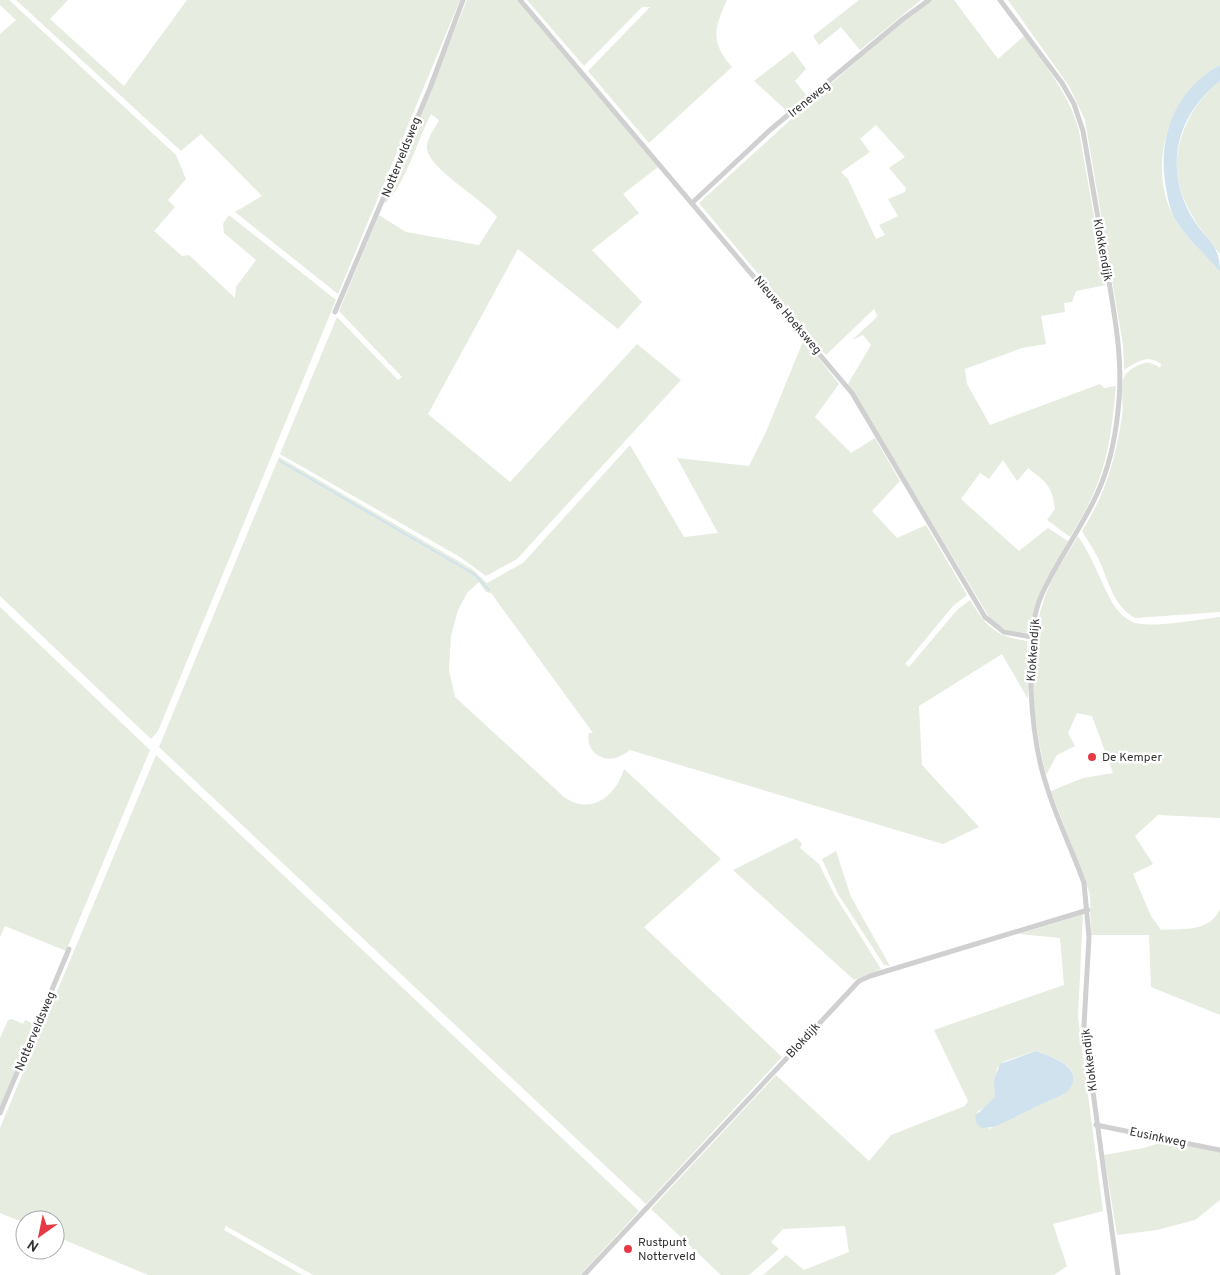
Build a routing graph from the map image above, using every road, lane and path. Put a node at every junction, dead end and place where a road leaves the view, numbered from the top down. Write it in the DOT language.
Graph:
graph roads {
  1 [pos="463,0"];
  2 [pos="520,0"];
  3 [pos="930,0"];
  4 [pos="1000,0"];
  5 [pos="692,203"];
  6 [pos="335,312"];
  7 [pos="1032,637"];
  8 [pos="1088,910"];
  9 [pos="69,950"];
  10 [pos="0,1113"];
  11 [pos="1096,1125"];
  12 [pos="1220,1150"];
  13 [pos="584,1275"];
  14 [pos="1118,1275"];
  1 -- 6 [label="street, Notterveldsweg"];
  2 -- 5 [label="street, Nieuwe Hoeksweg"];
  3 -- 5 [label="street, Ireneweg"];
  4 -- 7 [label="street, Klokkendijk"];
  5 -- 7 [label="street, Nieuwe Hoeksweg"];
  7 -- 8 [label="street, Klokkendijk"];
  8 -- 11 [label="street, Klokkendijk"];
  8 -- 13 [label="street, Blokdijk"];
  9 -- 10 [label="street, Notterveldsweg"];
  11 -- 12 [label="street, Eusinkweg"];
  11 -- 14 [label="street, Klokkendijk"];
}
